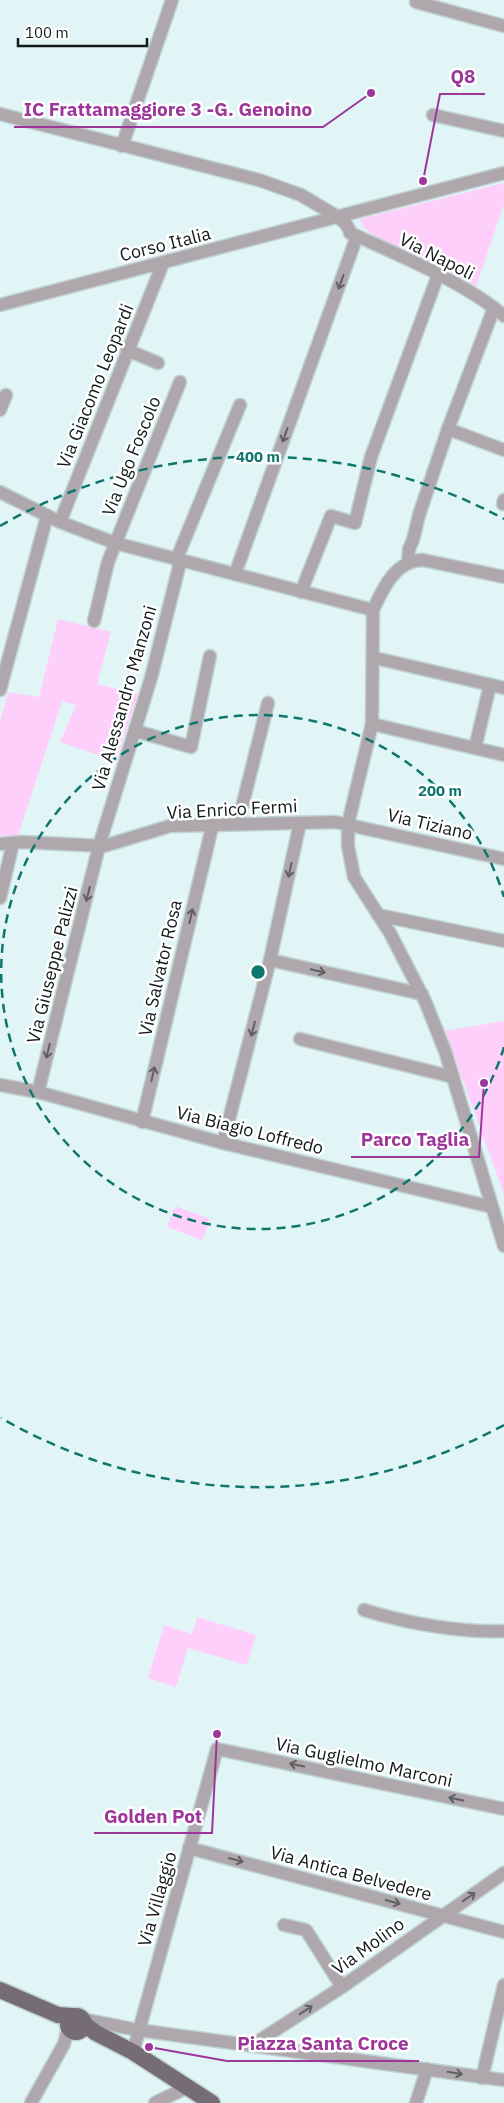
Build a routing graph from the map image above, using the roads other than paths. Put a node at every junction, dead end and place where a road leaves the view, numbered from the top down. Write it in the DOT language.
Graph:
graph roads {
  1 [pos="172,0"];
  2 [pos="416,2"];
  3 [pos="504,26"];
  4 [pos="0,114"];
  5 [pos="433,115"];
  6 [pos="504,131"];
  7 [pos="122,146"];
  8 [pos="504,173"];
  9 [pos="338,217"];
  10 [pos="354,235"];
  11 [pos="163,263"];
  12 [pos="438,275"];
  13 [pos="0,305"];
  14 [pos="499,312"];
  15 [pos="127,350"];
  16 [pos="158,363"];
  17 [pos="180,382"];
  18 [pos="6,395"];
  19 [pos="240,405"];
  20 [pos="0,410"];
  21 [pos="448,429"];
  22 [pos="504,450"];
  23 [pos="0,492"];
  24 [pos="47,516"];
  25 [pos="60,522"];
  26 [pos="115,543"];
  27 [pos="177,558"];
  28 [pos="413,561"];
  29 [pos="235,574"];
  30 [pos="504,577"];
  31 [pos="301,592"];
  32 [pos="373,610"];
  33 [pos="94,621"];
  34 [pos="210,656"];
  35 [pos="374,658"];
  36 [pos="490,684"];
  37 [pos="504,688"];
  38 [pos="0,690"];
  39 [pos="268,703"];
  40 [pos="372,724"];
  41 [pos="136,732"];
  42 [pos="475,748"];
  43 [pos="504,755"];
  44 [pos="213,823"];
  45 [pos="238,823"];
  46 [pos="300,823"];
  47 [pos="348,824"];
  48 [pos="6,843"];
  49 [pos="99,846"];
  50 [pos="504,859"];
  51 [pos="0,898"];
  52 [pos="378,914"];
  53 [pos="504,941"];
  54 [pos="270,960"];
  55 [pos="422,994"];
  56 [pos="300,1039"];
  57 [pos="453,1077"];
  58 [pos="1,1089"];
  59 [pos="38,1092"];
  60 [pos="142,1122"];
  61 [pos="223,1143"];
  62 [pos="492,1206"];
  63 [pos="504,1246"];
  64 [pos="364,1610"];
  65 [pos="504,1631"];
  66 [pos="217,1749"];
  67 [pos="504,1809"];
  68 [pos="189,1848"];
  69 [pos="504,1873"];
  70 [pos="442,1915"];
  71 [pos="284,1925"];
  72 [pos="504,1932"];
  73 [pos="504,1985"];
  74 [pos="342,1987"];
  75 [pos="0,1990"];
  76 [pos="75,2027"];
  77 [pos="138,2030"];
  78 [pos="251,2046"];
  79 [pos="133,2052"];
  80 [pos="427,2069"];
  81 [pos="482,2078"];
  82 [pos="504,2080"];
  83 [pos="188,2087"];
  84 [pos="31,2103"];
  85 [pos="155,2103"];
  86 [pos="212,2103"];
  87 [pos="416,2103"];
  1 -- 7 [label="street"];
  2 -- 3 [label="street"];
  4 -- 7 [label="street"];
  5 -- 6 [label="street"];
  7 -- 9 [label="street"];
  8 -- 9 [label="street, Corso Italia"];
  9 -- 10 [label="street, Via Napoli"];
  9 -- 11 [label="street, Corso Italia"];
  10 -- 12 [label="street, Via Napoli"];
  10 -- 29 [label="street, one-way"];
  11 -- 13 [label="street, Corso Italia"];
  11 -- 15 [label="street, Via Giacomo Leopardi"];
  12 -- 14 [label="street, Via Napoli"];
  12 -- 31 [label="street"];
  14 -- 21 [label="street"];
  15 -- 16 [label="street"];
  15 -- 25 [label="street, Via Giacomo Leopardi"];
  17 -- 26 [label="street, Via Ugo Foscolo"];
  18 -- 20 [label="street"];
  19 -- 27 [label="street, Via Alessandro Manzoni"];
  21 -- 22 [label="street"];
  21 -- 28 [label="street"];
  23 -- 24 [label="street"];
  24 -- 25 [label="street"];
  24 -- 38 [label="street"];
  25 -- 26 [label="street"];
  26 -- 27 [label="street"];
  26 -- 33 [label="street, Via Ugo Foscolo"];
  27 -- 29 [label="street"];
  27 -- 41 [label="street, Via Alessandro Manzoni"];
  28 -- 30 [label="street"];
  28 -- 32 [label="street"];
  29 -- 31 [label="street"];
  31 -- 32 [label="street"];
  32 -- 35 [label="street"];
  34 -- 41 [label="street"];
  35 -- 36 [label="street"];
  35 -- 40 [label="street"];
  36 -- 37 [label="street"];
  36 -- 42 [label="street"];
  39 -- 45 [label="street"];
  40 -- 42 [label="street"];
  40 -- 47 [label="street"];
  41 -- 49 [label="street, Via Alessandro Manzoni"];
  42 -- 43 [label="street"];
  44 -- 45 [label="street, Via Enrico Fermi"];
  44 -- 49 [label="street, Via Enrico Fermi"];
  60 -- 44 [label="street, Via Salvator Rosa, one-way"];
  45 -- 46 [label="street, Via Enrico Fermi"];
  46 -- 47 [label="street, Via Enrico Fermi"];
  46 -- 54 [label="street, one-way"];
  47 -- 50 [label="street, Via Tiziano"];
  47 -- 52 [label="street"];
  48 -- 49 [label="street, Via Enrico Fermi"];
  48 -- 51 [label="street"];
  49 -- 59 [label="street, Via Giuseppe Palizzi, one-way"];
  52 -- 53 [label="street"];
  52 -- 55 [label="street"];
  54 -- 55 [label="street, one-way"];
  54 -- 61 [label="street, one-way"];
  55 -- 57 [label="street"];
  56 -- 57 [label="street"];
  57 -- 62 [label="street"];
  58 -- 59 [label="street, Via Biagio Loffredo"];
  59 -- 60 [label="street, Via Biagio Loffredo"];
  60 -- 61 [label="street, Via Biagio Loffredo"];
  61 -- 62 [label="street, Via Biagio Loffredo"];
  62 -- 63 [label="street"];
  64 -- 65 [label="street"];
  67 -- 66 [label="street, Via Guglielmo Marconi, one-way"];
  66 -- 68 [label="street, Via Villaggio"];
  68 -- 70 [label="street, Via Antica Belvedere, one-way"];
  68 -- 77 [label="street, Via Villaggio"];
  70 -- 69 [label="street, Via Molino, one-way"];
  70 -- 72 [label="street, Via Antica Belvedere"];
  70 -- 74 [label="street, Via Molino"];
  71 -- 74 [label="street"];
  73 -- 81 [label="street"];
  78 -- 74 [label="street, Via Molino, one-way"];
  75 -- 76 [label="main road"];
  76 -- 77 [label="street"];
  76 -- 79 [label="main road"];
  76 -- 84 [label="street"];
  77 -- 78 [label="street"];
  77 -- 79 [label="street, Via Villaggio"];
  78 -- 80 [label="street"];
  79 -- 83 [label="main road"];
  80 -- 81 [label="street, one-way"];
  80 -- 87 [label="street"];
  81 -- 82 [label="street"];
  83 -- 85 [label="street"];
  83 -- 86 [label="main road"];
}
